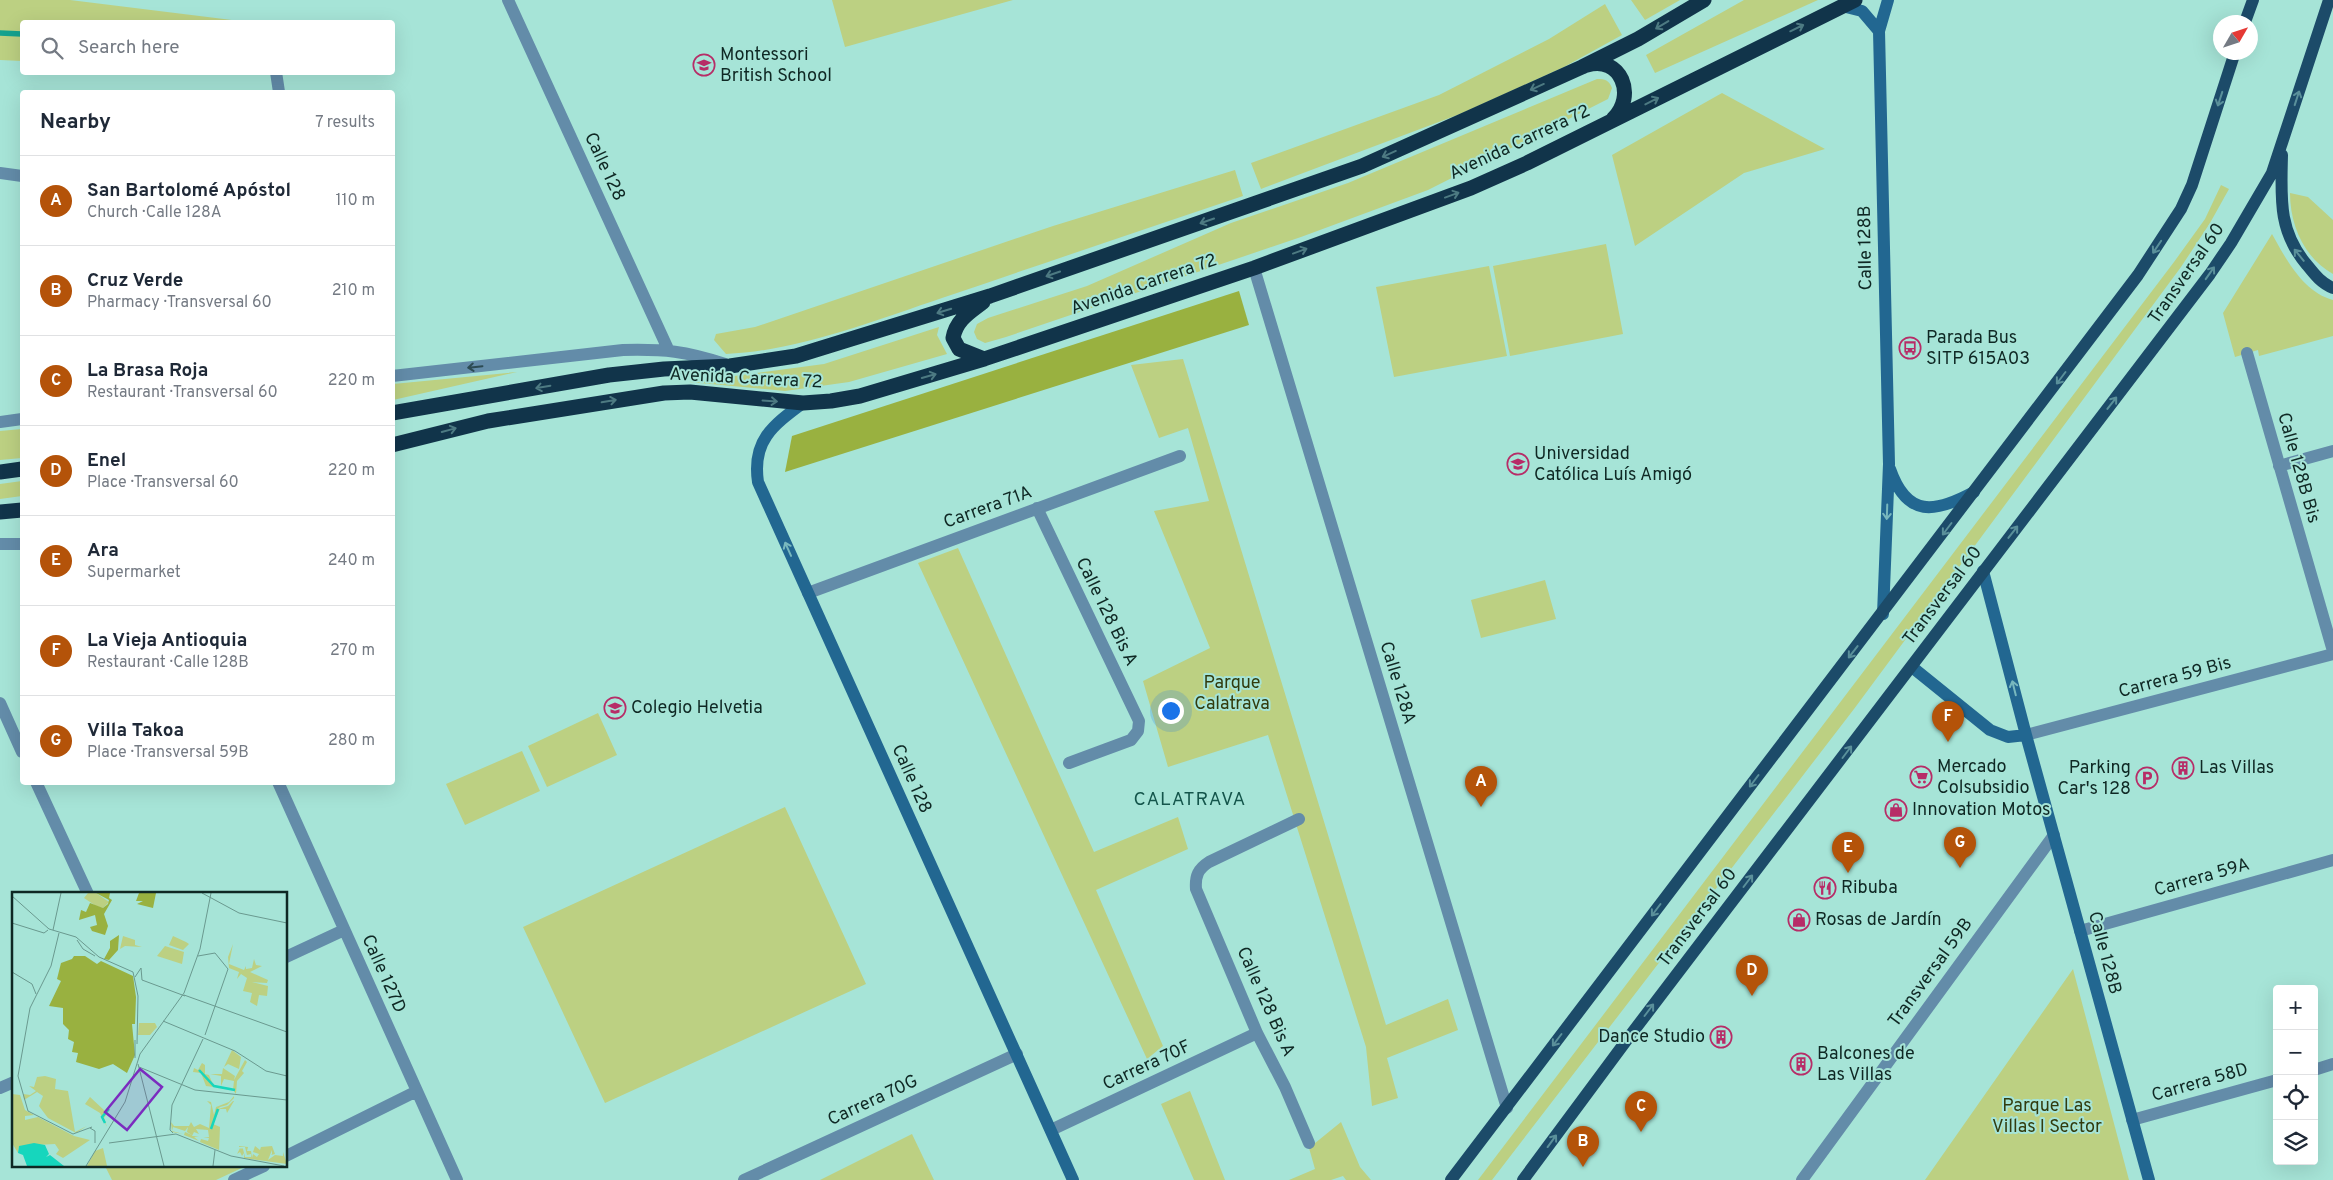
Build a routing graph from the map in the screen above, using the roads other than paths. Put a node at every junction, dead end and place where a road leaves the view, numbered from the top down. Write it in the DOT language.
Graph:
graph roads {
  1 [pos="508,0"];
  2 [pos="1704,0"];
  3 [pos="1888,0"];
  4 [pos="2253,0"];
  5 [pos="2329,0"];
  6 [pos="1849,3"];
  7 [pos="2248,15"];
  8 [pos="1878,31"];
  9 [pos="2232,60"];
  10 [pos="1582,67"];
  11 [pos="276,75"];
  12 [pos="279,90"];
  13 [pos="1608,123"];
  14 [pos="2282,144"];
  15 [pos="0,173"];
  16 [pos="20,176"];
  17 [pos="1254,268"];
  18 [pos="2333,288"];
  19 [pos="990,296"];
  20 [pos="668,349"];
  21 [pos="2247,353"];
  22 [pos="984,359"];
  23 [pos="730,366"];
  24 [pos="395,376"];
  25 [pos="803,403"];
  26 [pos="395,412"];
  27 [pos="20,419"];
  28 [pos="0,422"];
  29 [pos="396,445"];
  30 [pos="2333,451"];
  31 [pos="1180,456"];
  32 [pos="1889,464"];
  33 [pos="2279,466"];
  34 [pos="20,469"];
  35 [pos="0,472"];
  36 [pos="1976,490"];
  37 [pos="1037,508"];
  38 [pos="20,510"];
  39 [pos="0,512"];
  40 [pos="0,544"];
  41 [pos="20,544"];
  42 [pos="1984,571"];
  43 [pos="808,593"];
  44 [pos="1883,614"];
  45 [pos="2333,652"];
  46 [pos="1912,667"];
  47 [pos="0,703"];
  48 [pos="2026,735"];
  49 [pos="20,748"];
  50 [pos="1069,763"];
  51 [pos="37,785"];
  52 [pos="279,785"];
  53 [pos="1299,819"];
  54 [pos="2054,835"];
  55 [pos="2333,860"];
  56 [pos="87,892"];
  57 [pos="344,930"];
  58 [pos="2080,930"];
  59 [pos="288,956"];
  60 [pos="1257,1033"];
  61 [pos="1017,1054"];
  62 [pos="2333,1064"];
  63 [pos="2318,1069"];
  64 [pos="2273,1081"];
  65 [pos="12,1083"];
  66 [pos="0,1088"];
  67 [pos="417,1091"];
  68 [pos="1507,1108"];
  69 [pos="2132,1120"];
  70 [pos="1051,1130"];
  71 [pos="1309,1143"];
  72 [pos="288,1155"];
  73 [pos="260,1168"];
  74 [pos="234,1180"];
  75 [pos="457,1180"];
  76 [pos="744,1180"];
  77 [pos="1073,1180"];
  78 [pos="1451,1180"];
  79 [pos="1523,1180"];
  80 [pos="1802,1180"];
  81 [pos="2149,1180"];
  1 -- 20 [label="street, Calle 128"];
  2 -- 10 [label="highway, Avenida Carrera 72, one-way"];
  3 -- 8 [label="street, Calle 128B"];
  4 -- 7 [label="main road"];
  14 -- 5 [label="main road, Transversal 60, one-way"];
  6 -- 8 [label="street"];
  13 -- 6 [label="highway, Avenida Carrera 72, one-way"];
  8 -- 32 [label="street, Calle 128B"];
  9 -- 36 [label="main road, one-way"];
  10 -- 13 [label="highway"];
  10 -- 19 [label="highway, Avenida Carrera 72, one-way"];
  11 -- 12 [label="street"];
  17 -- 13 [label="highway, Avenida Carrera 72, one-way"];
  18 -- 14 [label="main road, one-way"];
  42 -- 14 [label="main road, Transversal 60, one-way"];
  15 -- 16 [label="street"];
  17 -- 22 [label="highway, Avenida Carrera 72"];
  17 -- 68 [label="street, Calle 128A"];
  19 -- 22 [label="highway"];
  19 -- 23 [label="highway, Avenida Carrera 72, one-way"];
  20 -- 23 [label="street, Avenida Carrera 72"];
  20 -- 24 [label="street, Avenida Carrera 72, one-way"];
  21 -- 33 [label="street, Calle 128B Bis"];
  25 -- 22 [label="highway, Avenida Carrera 72, one-way"];
  23 -- 26 [label="highway, Avenida Carrera 72, one-way"];
  29 -- 25 [label="highway, Avenida Carrera 72, one-way"];
  43 -- 25 [label="street, Calle 128, one-way"];
  27 -- 28 [label="street"];
  30 -- 33 [label="street"];
  31 -- 37 [label="street, Carrera 71A"];
  32 -- 36 [label="street, Calle 128B"];
  32 -- 44 [label="street, Calle 128B, one-way"];
  33 -- 45 [label="street, Calle 128B Bis"];
  34 -- 35 [label="highway"];
  36 -- 44 [label="main road, one-way"];
  37 -- 43 [label="street, Carrera 71A"];
  37 -- 50 [label="street, Calle 128 Bis A"];
  38 -- 39 [label="highway"];
  40 -- 41 [label="street"];
  42 -- 46 [label="main road, Transversal 60"];
  48 -- 42 [label="street, Calle 128B, one-way"];
  43 -- 61 [label="street, Calle 128"];
  44 -- 68 [label="main road, one-way"];
  45 -- 48 [label="street, Carrera 59 Bis"];
  46 -- 48 [label="street"];
  79 -- 46 [label="main road, Transversal 60, one-way"];
  47 -- 49 [label="street"];
  48 -- 54 [label="street, Calle 128B"];
  51 -- 56 [label="street"];
  52 -- 57 [label="street, Calle 127D"];
  53 -- 60 [label="street, Calle 128 Bis A"];
  54 -- 58 [label="street, Calle 128B"];
  54 -- 80 [label="street, Transversal 59B"];
  55 -- 58 [label="street, Carrera 59A"];
  57 -- 59 [label="street"];
  57 -- 67 [label="street, Calle 127D"];
  58 -- 69 [label="street, Calle 128B"];
  60 -- 70 [label="street, Carrera 70F"];
  60 -- 71 [label="street, Calle 128 Bis A"];
  61 -- 70 [label="street, Calle 128"];
  61 -- 76 [label="street, Carrera 70G"];
  62 -- 63 [label="street"];
  64 -- 69 [label="street, Carrera 58D"];
  65 -- 66 [label="street"];
  67 -- 72 [label="street"];
  67 -- 75 [label="street, Calle 127D"];
  68 -- 78 [label="main road"];
  69 -- 81 [label="street, Calle 128B"];
  70 -- 77 [label="street, Calle 128"];
  73 -- 74 [label="street"];
}
